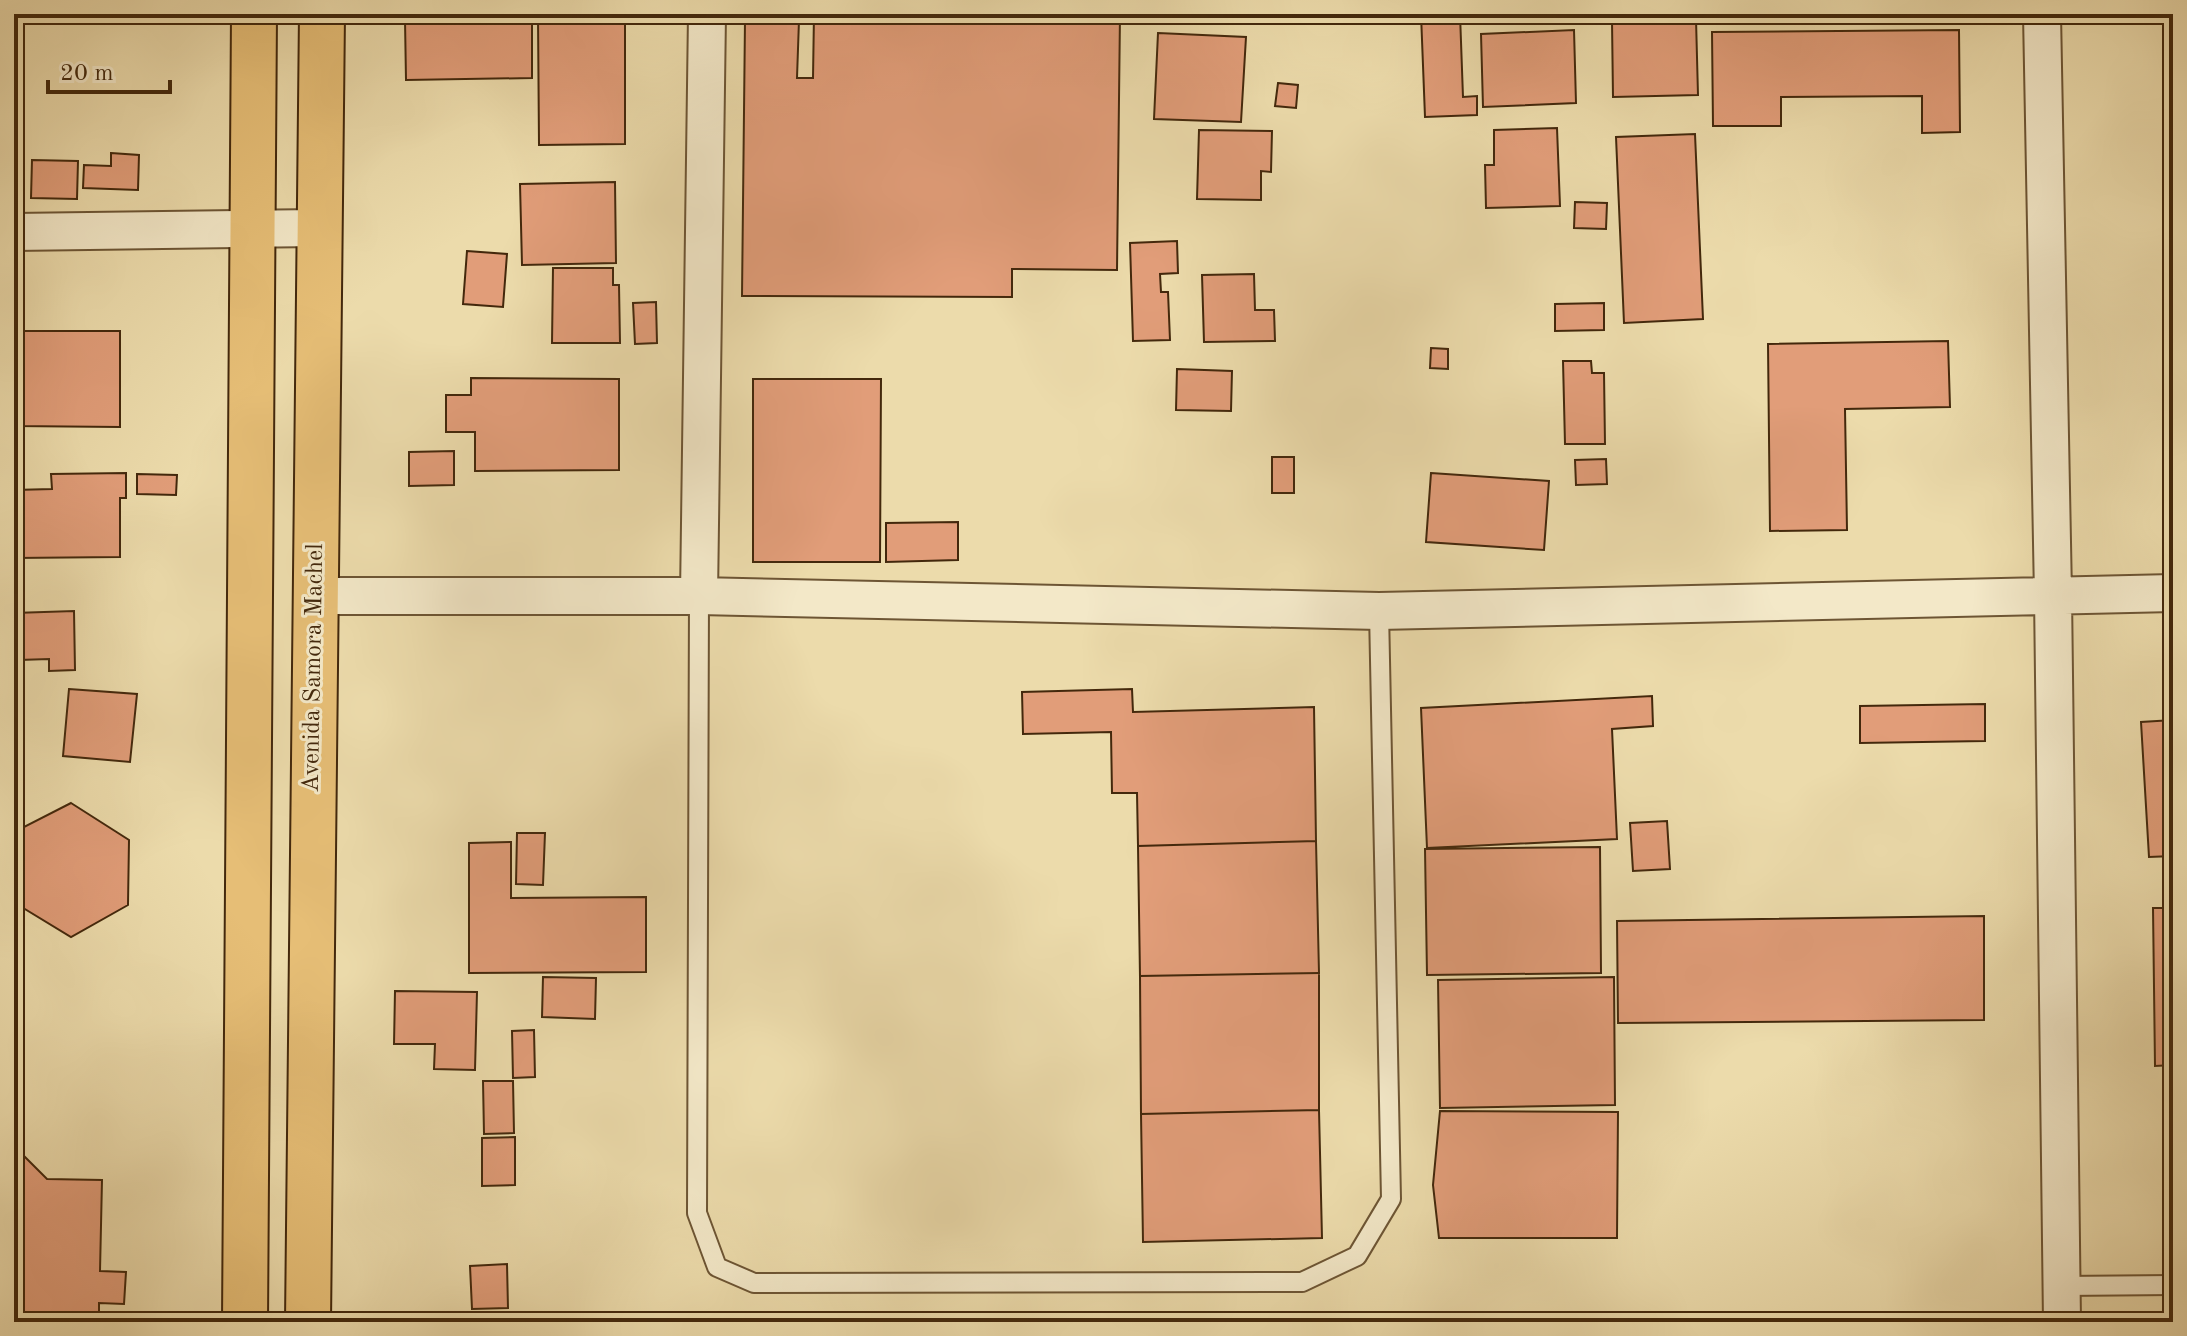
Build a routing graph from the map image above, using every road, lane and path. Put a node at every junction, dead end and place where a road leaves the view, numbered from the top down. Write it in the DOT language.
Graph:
graph roads {
  1 [pos="254,14"];
  2 [pos="322,14"];
  3 [pos="707,14"];
  4 [pos="2042,14"];
  5 [pos="251,228"];
  6 [pos="319,228"];
  7 [pos="14,232"];
  8 [pos="2173,593"];
  9 [pos="2053,595"];
  10 [pos="314,596"];
  11 [pos="699,596"];
  12 [pos="1379,611"];
  13 [pos="2173,1285"];
  14 [pos="2062,1286"];
  15 [pos="245,1322"];
  16 [pos="308,1322"];
  17 [pos="2062,1322"];
  1 -- 5 [label="highway"];
  2 -- 6 [label="highway, Avenida Samora Machel"];
  3 -- 11 [label="street"];
  4 -- 9 [label="street"];
  5 -- 6 [label="street"];
  5 -- 7 [label="street"];
  5 -- 15 [label="highway"];
  6 -- 10 [label="highway, Avenida Samora Machel"];
  8 -- 9 [label="street"];
  9 -- 12 [label="street"];
  9 -- 14 [label="street"];
  10 -- 11 [label="street"];
  10 -- 16 [label="highway, Avenida Samora Machel"];
  11 -- 12 [label="street"];
  11 -- 12 [label="lane"];
  13 -- 14 [label="lane"];
  14 -- 17 [label="street"];
}
